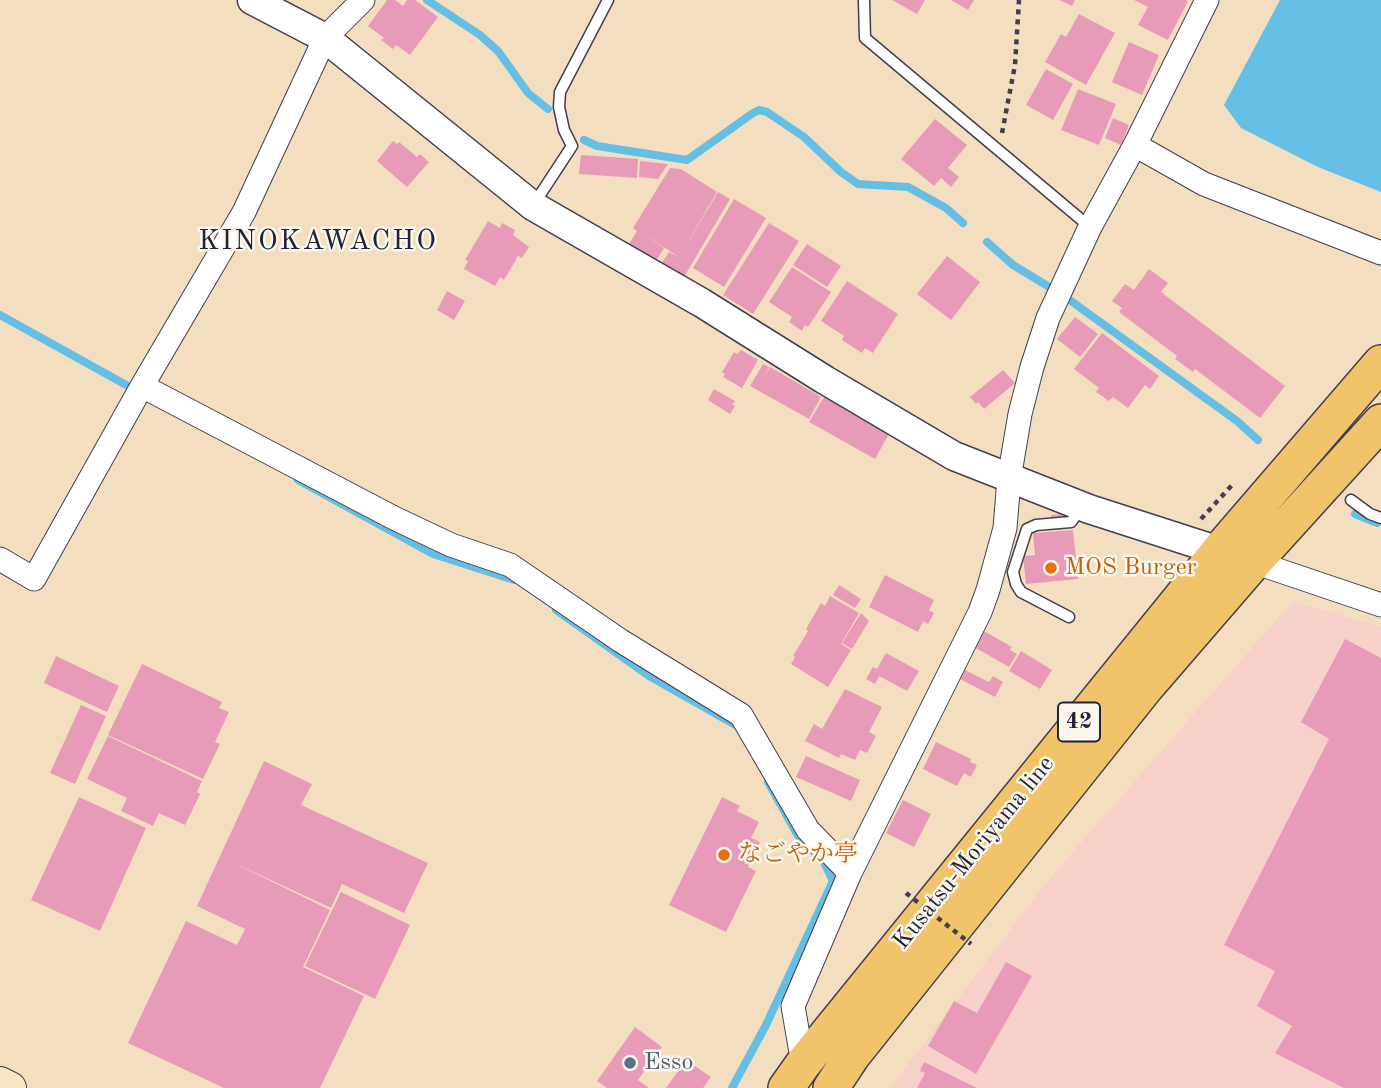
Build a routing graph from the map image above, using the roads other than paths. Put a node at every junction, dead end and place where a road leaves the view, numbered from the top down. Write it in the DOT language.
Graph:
graph roads {
  1 [pos="252,0"];
  2 [pos="363,0"];
  3 [pos="608,0"];
  4 [pos="864,0"];
  5 [pos="1207,0"];
  6 [pos="325,38"];
  7 [pos="1135,145"];
  8 [pos="533,206"];
  9 [pos="1090,227"];
  10 [pos="1381,253"];
  11 [pos="1381,363"];
  12 [pos="142,386"];
  13 [pos="1381,422"];
  14 [pos="1009,479"];
  15 [pos="1351,500"];
  16 [pos="1082,506"];
  17 [pos="1381,518"];
  18 [pos="1219,551"];
  19 [pos="0,559"];
  20 [pos="1254,562"];
  21 [pos="1381,605"];
  22 [pos="1069,617"];
  23 [pos="850,873"];
  24 [pos="795,1076"];
  25 [pos="0,1083"];
  26 [pos="10,1088"];
  27 [pos="831,1088"];
  1 -- 6 [label="street"];
  2 -- 6 [label="street"];
  3 -- 8 [label="lane"];
  4 -- 9 [label="lane"];
  5 -- 7 [label="street"];
  6 -- 8 [label="street"];
  6 -- 12 [label="street"];
  7 -- 9 [label="street"];
  7 -- 10 [label="street"];
  8 -- 14 [label="street"];
  9 -- 14 [label="street"];
  11 -- 18 [label="main road, Kusatsu-Moriyama line / 42"];
  12 -- 19 [label="street"];
  12 -- 23 [label="street"];
  13 -- 20 [label="main road, Kusatsu-Moriyama line / 42"];
  14 -- 16 [label="street"];
  14 -- 23 [label="street"];
  15 -- 17 [label="lane"];
  16 -- 18 [label="street"];
  16 -- 22 [label="lane"];
  18 -- 20 [label="street"];
  18 -- 24 [label="main road, Kusatsu-Moriyama line / 42"];
  20 -- 21 [label="street"];
  20 -- 27 [label="main road, Kusatsu-Moriyama line / 42"];
  23 -- 24 [label="street"];
  25 -- 26 [label="main road"];
}
